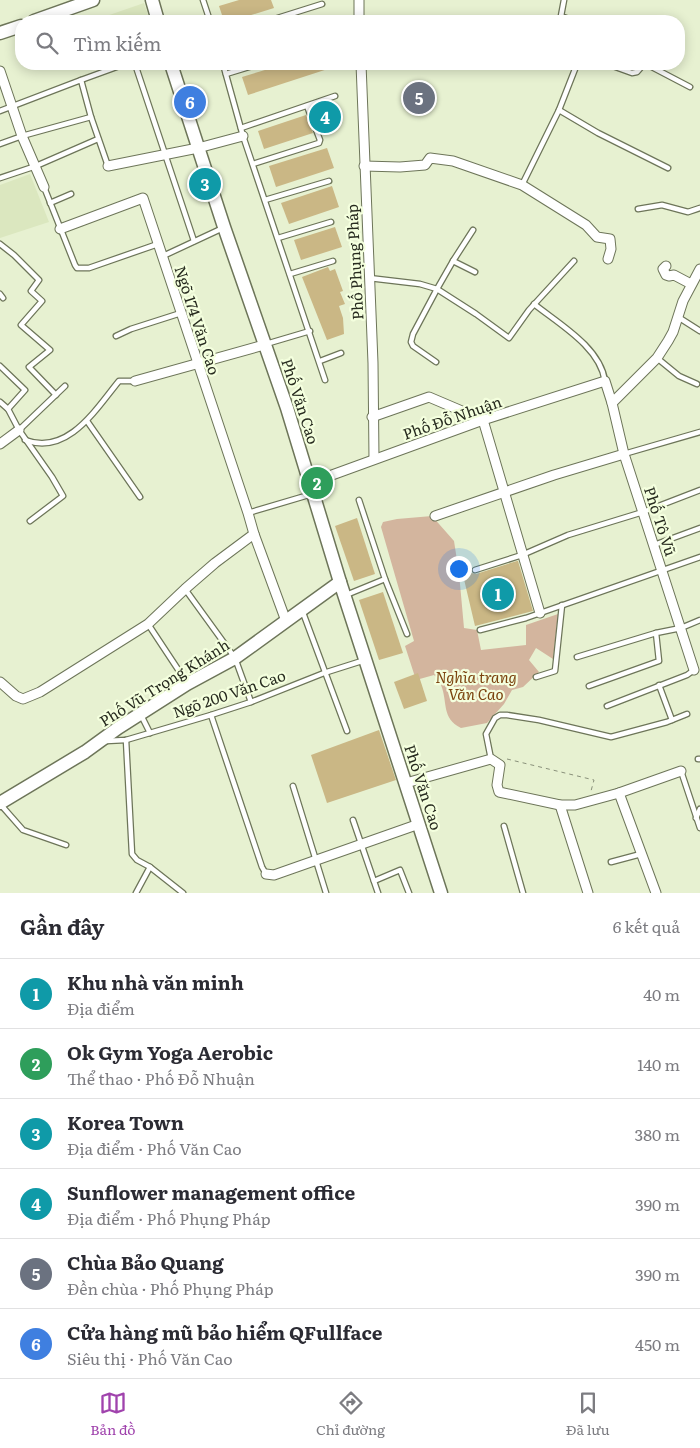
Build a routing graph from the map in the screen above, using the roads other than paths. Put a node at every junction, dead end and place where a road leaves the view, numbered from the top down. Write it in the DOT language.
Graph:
graph roads {
  1 [pos="92,0"];
  2 [pos="152,0"];
  3 [pos="205,0"];
  4 [pos="359,0"];
  5 [pos="564,0"];
  6 [pos="322,4"];
  7 [pos="51,15"];
  8 [pos="156,15"];
  9 [pos="209,15"];
  10 [pos="287,15"];
  11 [pos="360,15"];
  12 [pos="561,15"];
  13 [pos="15,28"];
  14 [pos="0,33"];
  15 [pos="0,70"];
  16 [pos="108,70"];
  17 [pos="137,70"];
  18 [pos="173,70"];
  19 [pos="225,70"];
  20 [pos="239,70"];
  21 [pos="361,70"];
  22 [pos="575,70"];
  23 [pos="624,70"];
  24 [pos="639,70"];
  25 [pos="657,70"];
  26 [pos="226,74"];
  27 [pos="81,80"];
  28 [pos="690,86"];
  29 [pos="335,96"];
  30 [pos="12,106"];
  31 [pos="307,106"];
  32 [pos="559,110"];
  33 [pos="0,111"];
  34 [pos="91,117"];
  35 [pos="242,132"];
  36 [pos="22,136"];
  37 [pos="98,138"];
  38 [pos="0,144"];
  39 [pos="198,148"];
  40 [pos="165,155"];
  41 [pos="253,164"];
  42 [pos="36,166"];
  43 [pos="108,166"];
  44 [pos="364,166"];
  45 [pos="668,168"];
  46 [pos="0,178"];
  47 [pos="329,181"];
  48 [pos="522,185"];
  49 [pos="44,186"];
  50 [pos="71,194"];
  51 [pos="265,200"];
  52 [pos="50,203"];
  53 [pos="700,208"];
  54 [pos="638,209"];
  55 [pos="331,222"];
  56 [pos="224,227"];
  57 [pos="60,229"];
  58 [pos="473,230"];
  59 [pos="278,238"];
  60 [pos="194,241"];
  61 [pos="0,244"];
  62 [pos="159,244"];
  63 [pos="163,256"];
  64 [pos="608,259"];
  65 [pos="453,261"];
  66 [pos="574,261"];
  67 [pos="333,262"];
  68 [pos="666,266"];
  69 [pos="700,269"];
  70 [pos="475,272"];
  71 [pos="290,274"];
  72 [pos="369,278"];
  73 [pos="691,284"];
  74 [pos="438,289"];
  75 [pos="534,304"];
  76 [pos="181,313"];
  77 [pos="678,317"];
  78 [pos="310,331"];
  79 [pos="700,331"];
  80 [pos="116,336"];
  81 [pos="264,345"];
  82 [pos="341,353"];
  83 [pos="657,358"];
  84 [pos="320,361"];
  85 [pos="436,362"];
  86 [pos="198,363"];
  87 [pos="0,366"];
  88 [pos="325,380"];
  89 [pos="134,381"];
  90 [pos="605,381"];
  91 [pos="697,384"];
  92 [pos="65,386"];
  93 [pos="56,395"];
  94 [pos="0,402"];
  95 [pos="612,403"];
  96 [pos="8,409"];
  97 [pos="372,417"];
  98 [pos="484,420"];
  99 [pos="87,422"];
  100 [pos="19,430"];
  101 [pos="700,432"];
  102 [pos="24,439"];
  103 [pos="0,444"];
  104 [pos="624,454"];
  105 [pos="374,459"];
  106 [pos="312,489"];
  107 [pos="700,490"];
  108 [pos="504,492"];
  109 [pos="140,497"];
  110 [pos="359,500"];
  111 [pos="643,512"];
  112 [pos="248,513"];
  113 [pos="436,516"];
  114 [pos="30,521"];
  115 [pos="700,528"];
  116 [pos="254,534"];
  117 [pos="654,545"];
  118 [pos="522,555"];
  119 [pos="700,557"];
  120 [pos="475,570"];
  121 [pos="662,570"];
  122 [pos="385,579"];
  123 [pos="340,582"];
  124 [pos="185,589"];
  125 [pos="344,595"];
  126 [pos="562,605"];
  127 [pos="301,609"];
  128 [pos="540,613"];
  129 [pos="286,620"];
  130 [pos="700,620"];
  131 [pos="148,624"];
  132 [pos="681,628"];
  133 [pos="480,630"];
  134 [pos="656,633"];
  135 [pos="407,634"];
  136 [pos="577,657"];
  137 [pos="235,658"];
  138 [pos="365,660"];
  139 [pos="694,670"];
  140 [pos="324,673"];
  141 [pos="536,677"];
  142 [pos="0,682"];
  143 [pos="187,684"];
  144 [pos="659,685"];
  145 [pos="589,686"];
  146 [pos="251,702"];
  147 [pos="607,706"];
  148 [pos="141,714"];
  149 [pos="687,714"];
  150 [pos="211,715"];
  151 [pos="672,720"];
  152 [pos="347,731"];
  153 [pos="150,733"];
  154 [pos="126,740"];
  155 [pos="99,742"];
  156 [pos="491,759"];
  157 [pos="681,771"];
  158 [pos="406,783"];
  159 [pos="292,786"];
  160 [pos="619,793"];
  161 [pos="0,804"];
  162 [pos="560,805"];
  163 [pos="700,809"];
  164 [pos="696,818"];
  165 [pos="353,820"];
  166 [pos="419,824"];
  167 [pos="504,826"];
  168 [pos="700,828"];
  169 [pos="66,845"];
  170 [pos="361,845"];
  171 [pos="642,854"];
  172 [pos="317,861"];
  173 [pos="611,862"];
  174 [pos="150,867"];
  175 [pos="266,874"];
  176 [pos="374,882"];
  177 [pos="136,893"];
  178 [pos="183,893"];
  179 [pos="326,893"];
  180 [pos="378,893"];
  181 [pos="409,893"];
  182 [pos="441,893"];
  183 [pos="523,893"];
  184 [pos="588,893"];
  185 [pos="656,893"];
  1 -- 7 [label="street"];
  2 -- 8 [label="street"];
  3 -- 9 [label="lane"];
  4 -- 11 [label="street"];
  5 -- 12 [label="lane"];
  6 -- 10 [label="lane"];
  13 -- 14 [label="street"];
  15 -- 30 [label="street"];
  16 -- 27 [label="lane"];
  17 -- 40 [label="lane"];
  18 -- 39 [label="street, Phố Văn Cao"];
  19 -- 26 [label="lane"];
  20 -- 26 [label="lane"];
  21 -- 44 [label="street, Phố Phụng Pháp"];
  22 -- 32 [label="lane"];
  23 -- 24 [label="lane"];
  25 -- 28 [label="lane"];
  26 -- 35 [label="lane"];
  27 -- 30 [label="lane"];
  27 -- 34 [label="lane"];
  29 -- 31 [label="lane"];
  30 -- 33 [label="lane"];
  30 -- 36 [label="street"];
  31 -- 35 [label="lane"];
  31 -- 41 [label="lane"];
  32 -- 45 [label="lane"];
  32 -- 48 [label="lane"];
  34 -- 36 [label="lane"];
  34 -- 37 [label="lane"];
  35 -- 39 [label="street"];
  35 -- 41 [label="lane"];
  36 -- 38 [label="lane"];
  36 -- 42 [label="street"];
  37 -- 42 [label="lane"];
  37 -- 43 [label="lane"];
  39 -- 40 [label="street"];
  39 -- 56 [label="street, Phố Văn Cao"];
  40 -- 43 [label="street"];
  40 -- 60 [label="lane"];
  41 -- 51 [label="lane"];
  42 -- 46 [label="lane"];
  42 -- 49 [label="street"];
  44 -- 48 [label="street"];
  44 -- 72 [label="street, Phố Phụng Pháp"];
  47 -- 51 [label="lane"];
  48 -- 64 [label="street"];
  49 -- 52 [label="lane"];
  50 -- 52 [label="lane"];
  51 -- 59 [label="lane"];
  52 -- 57 [label="lane"];
  53 -- 54 [label="lane"];
  55 -- 59 [label="lane"];
  56 -- 60 [label="lane"];
  56 -- 81 [label="street, Phố Văn Cao"];
  57 -- 62 [label="lane"];
  57 -- 62 [label="street, Ngõ 174 Văn Cao"];
  58 -- 65 [label="lane"];
  59 -- 71 [label="lane"];
  60 -- 63 [label="lane"];
  61 -- 93 [label="lane"];
  62 -- 63 [label="street, Ngõ 174 Văn Cao"];
  63 -- 76 [label="street, Ngõ 174 Văn Cao"];
  65 -- 70 [label="lane"];
  65 -- 74 [label="lane"];
  66 -- 75 [label="lane"];
  67 -- 71 [label="lane"];
  68 -- 73 [label="street"];
  69 -- 73 [label="street"];
  71 -- 78 [label="lane"];
  72 -- 74 [label="lane"];
  72 -- 97 [label="street, Phố Phụng Pháp"];
  73 -- 77 [label="street"];
  74 -- 75 [label="lane"];
  74 -- 85 [label="lane"];
  75 -- 90 [label="lane"];
  76 -- 80 [label="lane"];
  76 -- 86 [label="street, Ngõ 174 Văn Cao"];
  77 -- 79 [label="lane"];
  77 -- 83 [label="street"];
  78 -- 81 [label="lane"];
  78 -- 84 [label="lane"];
  81 -- 86 [label="street"];
  81 -- 106 [label="street, Phố Văn Cao"];
  82 -- 84 [label="lane"];
  83 -- 91 [label="lane"];
  83 -- 95 [label="street"];
  84 -- 88 [label="lane"];
  86 -- 89 [label="street"];
  86 -- 112 [label="street, Ngõ 174 Văn Cao"];
  87 -- 96 [label="lane"];
  89 -- 99 [label="lane"];
  90 -- 95 [label="street, Phố Tô Vũ"];
  90 -- 98 [label="street, Phố Đỗ Nhuận"];
  92 -- 93 [label="lane"];
  93 -- 100 [label="lane"];
  94 -- 96 [label="lane"];
  95 -- 104 [label="street, Phố Tô Vũ"];
  96 -- 100 [label="lane"];
  97 -- 98 [label="street"];
  97 -- 105 [label="street, Phố Phụng Pháp"];
  98 -- 105 [label="street, Phố Đỗ Nhuận"];
  98 -- 108 [label="street"];
  99 -- 102 [label="lane"];
  99 -- 109 [label="lane"];
  100 -- 102 [label="lane"];
  100 -- 103 [label="street"];
  101 -- 104 [label="lane"];
  102 -- 114 [label="lane"];
  104 -- 108 [label="street"];
  104 -- 111 [label="street, Phố Tô Vũ"];
  105 -- 106 [label="street, Phố Đỗ Nhuận"];
  106 -- 112 [label="lane"];
  106 -- 123 [label="street, Phố Văn Cao"];
  107 -- 111 [label="lane"];
  108 -- 113 [label="street"];
  108 -- 118 [label="street"];
  110 -- 122 [label="lane"];
  111 -- 117 [label="street, Phố Tô Vũ"];
  111 -- 118 [label="lane"];
  112 -- 116 [label="street, Ngõ 174 Văn Cao"];
  115 -- 117 [label="lane"];
  116 -- 124 [label="street"];
  116 -- 129 [label="street, Ngõ 174 Văn Cao"];
  117 -- 121 [label="street, Phố Tô Vũ"];
  118 -- 120 [label="lane"];
  118 -- 128 [label="street"];
  119 -- 121 [label="lane"];
  121 -- 126 [label="lane"];
  121 -- 132 [label="street, Phố Tô Vũ"];
  122 -- 125 [label="lane"];
  122 -- 135 [label="lane"];
  123 -- 125 [label="street, Phố Văn Cao"];
  123 -- 127 [label="street, Phố Vũ Trọng Khánh"];
  124 -- 131 [label="street"];
  124 -- 137 [label="lane"];
  125 -- 138 [label="street, Phố Văn Cao"];
  126 -- 128 [label="lane"];
  126 -- 141 [label="lane"];
  127 -- 129 [label="street, Phố Vũ Trọng Khánh"];
  127 -- 140 [label="lane"];
  128 -- 133 [label="lane"];
  129 -- 137 [label="street, Phố Vũ Trọng Khánh"];
  130 -- 132 [label="lane"];
  131 -- 142 [label="street"];
  131 -- 143 [label="lane"];
  132 -- 134 [label="lane"];
  132 -- 139 [label="street, Phố Tô Vũ"];
  134 -- 136 [label="lane"];
  134 -- 145 [label="lane"];
  137 -- 143 [label="street, Phố Vũ Trọng Khánh"];
  137 -- 146 [label="lane"];
  138 -- 140 [label="lane, Ngõ 200 Văn Cao"];
  138 -- 158 [label="street, Phố Văn Cao"];
  139 -- 144 [label="lane"];
  140 -- 146 [label="lane, Ngõ 200 Văn Cao"];
  140 -- 152 [label="lane"];
  143 -- 148 [label="street, Phố Vũ Trọng Khánh"];
  144 -- 147 [label="lane"];
  144 -- 151 [label="lane"];
  146 -- 150 [label="lane, Ngõ 200 Văn Cao"];
  148 -- 153 [label="lane"];
  148 -- 155 [label="street, Phố Vũ Trọng Khánh"];
  149 -- 151 [label="lane"];
  150 -- 153 [label="lane, Ngõ 200 Văn Cao"];
  150 -- 175 [label="lane"];
  151 -- 156 [label="lane"];
  153 -- 154 [label="lane, Ngõ 200 Văn Cao"];
  154 -- 155 [label="lane, Ngõ 200 Văn Cao"];
  154 -- 174 [label="lane"];
  155 -- 161 [label="street, Phố Vũ Trọng Khánh"];
  156 -- 158 [label="street"];
  156 -- 162 [label="street"];
  157 -- 160 [label="street"];
  157 -- 164 [label="lane"];
  158 -- 166 [label="street, Phố Văn Cao"];
  159 -- 172 [label="lane"];
  160 -- 162 [label="street"];
  160 -- 171 [label="street"];
  161 -- 169 [label="lane"];
  162 -- 184 [label="street"];
  163 -- 164 [label="lane"];
  164 -- 168 [label="lane"];
  165 -- 170 [label="lane"];
  166 -- 170 [label="street"];
  166 -- 182 [label="street, Phố Văn Cao"];
  167 -- 183 [label="lane"];
  170 -- 172 [label="street"];
  170 -- 176 [label="lane"];
  171 -- 173 [label="lane"];
  171 -- 185 [label="street"];
  172 -- 175 [label="street"];
  172 -- 179 [label="lane"];
  174 -- 177 [label="lane"];
  174 -- 178 [label="lane"];
  176 -- 180 [label="lane"];
  176 -- 181 [label="lane"];
}
